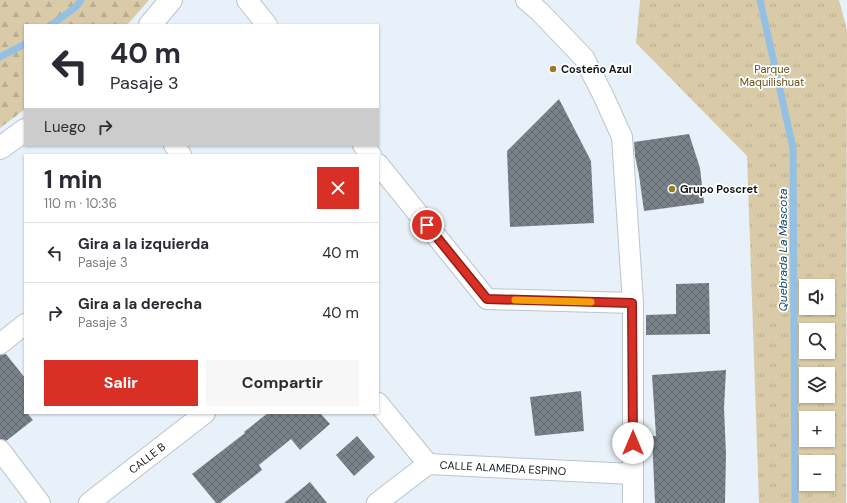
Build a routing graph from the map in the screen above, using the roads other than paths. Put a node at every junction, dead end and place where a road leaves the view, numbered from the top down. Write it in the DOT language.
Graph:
graph roads {
  1 [pos="171,0"];
  2 [pos="247,0"];
  3 [pos="526,0"];
  4 [pos="151,24"];
  5 [pos="266,24"];
  6 [pos="24,131"];
  7 [pos="175,146"];
  8 [pos="364,146"];
  9 [pos="0,148"];
  10 [pos="181,154"];
  11 [pos="370,154"];
  12 [pos="379,165"];
  13 [pos="632,303"];
  14 [pos="24,325"];
  15 [pos="0,344"];
  16 [pos="379,404"];
  17 [pos="204,414"];
  18 [pos="0,450"];
  19 [pos="428,464"];
  20 [pos="633,474"];
  21 [pos="40,503"];
  22 [pos="89,503"];
  23 [pos="377,503"];
  24 [pos="633,503"];
  1 -- 4 [label="street"];
  2 -- 5 [label="street"];
  3 -- 13 [label="street"];
  6 -- 9 [label="street"];
  7 -- 10 [label="street"];
  8 -- 11 [label="street"];
  12 -- 13 [label="street"];
  13 -- 20 [label="street"];
  14 -- 15 [label="street"];
  16 -- 19 [label="street, CALLE ALAMEDA ESPINO"];
  17 -- 22 [label="street, CALLE B"];
  18 -- 21 [label="street"];
  19 -- 20 [label="street, CALLE ALAMEDA ESPINO"];
  19 -- 23 [label="street"];
  20 -- 24 [label="street"];
}
